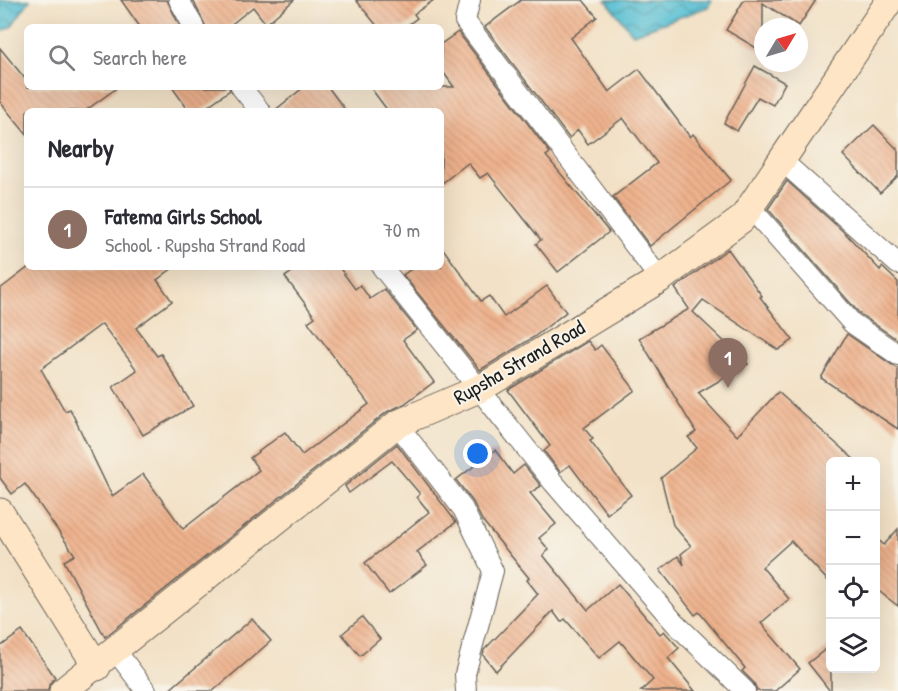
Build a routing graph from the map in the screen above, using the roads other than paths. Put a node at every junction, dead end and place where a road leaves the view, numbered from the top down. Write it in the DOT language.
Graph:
graph roads {
  1 [pos="179,0"];
  2 [pos="470,0"];
  3 [pos="890,0"];
  4 [pos="192,24"];
  5 [pos="243,90"];
  6 [pos="258,108"];
  7 [pos="780,159"];
  8 [pos="750,207"];
  9 [pos="898,264"];
  10 [pos="384,270"];
  11 [pos="660,279"];
  12 [pos="898,355"];
  13 [pos="481,388"];
  14 [pos="397,424"];
  15 [pos="0,512"];
  16 [pos="107,659"];
  17 [pos="63,691"];
  18 [pos="146,691"];
  19 [pos="466,691"];
  20 [pos="745,691"];
  1 -- 4 [label="street"];
  2 -- 11 [label="street"];
  3 -- 7 [label="street, Rupsha Strand Road"];
  5 -- 6 [label="street"];
  7 -- 8 [label="street, Rupsha Strand Road"];
  7 -- 9 [label="street"];
  8 -- 11 [label="street, Rupsha Strand Road"];
  8 -- 12 [label="street"];
  10 -- 13 [label="street"];
  11 -- 13 [label="street, Rupsha Strand Road"];
  13 -- 14 [label="street, Rupsha Strand Road"];
  13 -- 20 [label="street"];
  14 -- 16 [label="street, Rupsha Strand Road"];
  14 -- 19 [label="street"];
  15 -- 16 [label="street"];
  16 -- 17 [label="street, Rupsha Strand Road"];
  16 -- 18 [label="street"];
}
